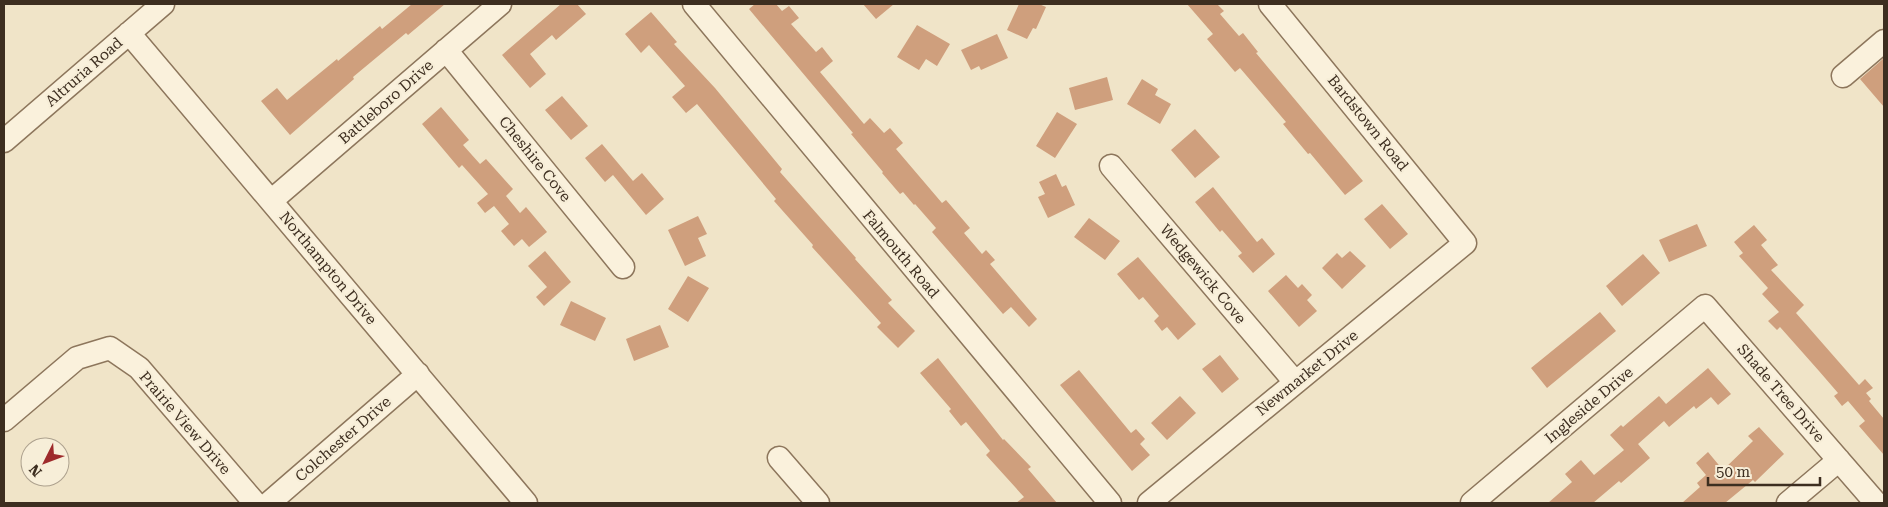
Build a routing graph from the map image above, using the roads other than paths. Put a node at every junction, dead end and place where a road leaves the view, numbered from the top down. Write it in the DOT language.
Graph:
graph roads {
  1 [pos="163,4"];
  2 [pos="500,4"];
  3 [pos="694,4"];
  4 [pos="1270,4"];
  5 [pos="129,33"];
  6 [pos="1884,41"];
  7 [pos="446,50"];
  8 [pos="1843,76"];
  9 [pos="4,141"];
  10 [pos="1111,166"];
  11 [pos="271,201"];
  12 [pos="1465,243"];
  13 [pos="623,267"];
  14 [pos="1705,306"];
  15 [pos="418,374"];
  16 [pos="1295,382"];
  17 [pos="4,420"];
  18 [pos="779,458"];
  19 [pos="1839,460"];
  20 [pos="256,503"];
  21 [pos="269,503"];
  22 [pos="526,503"];
  23 [pos="818,503"];
  24 [pos="1110,503"];
  25 [pos="1149,503"];
  26 [pos="1472,503"];
  27 [pos="1788,503"];
  28 [pos="1876,503"];
  1 -- 5 [label="street, Altruria Road"];
  2 -- 7 [label="street, Battleboro Drive"];
  3 -- 24 [label="street, Falmouth Road"];
  4 -- 12 [label="street, Bardstown Road"];
  5 -- 9 [label="street, Altruria Road"];
  5 -- 11 [label="street, Northampton Drive"];
  6 -- 8 [label="street"];
  7 -- 11 [label="street, Battleboro Drive"];
  7 -- 13 [label="street, Cheshire Cove"];
  10 -- 16 [label="street, Wedgewick Cove"];
  11 -- 15 [label="street, Northampton Drive"];
  12 -- 16 [label="street, Newmarket Drive"];
  14 -- 19 [label="street, Shade Tree Drive"];
  14 -- 26 [label="street, Ingleside Drive"];
  15 -- 21 [label="street, Colchester Drive"];
  15 -- 22 [label="street, Northampton Drive"];
  16 -- 25 [label="street, Newmarket Drive"];
  17 -- 20 [label="street, Prairie View Drive"];
  18 -- 23 [label="street"];
  19 -- 27 [label="street"];
  19 -- 28 [label="street, Shade Tree Drive"];
}
